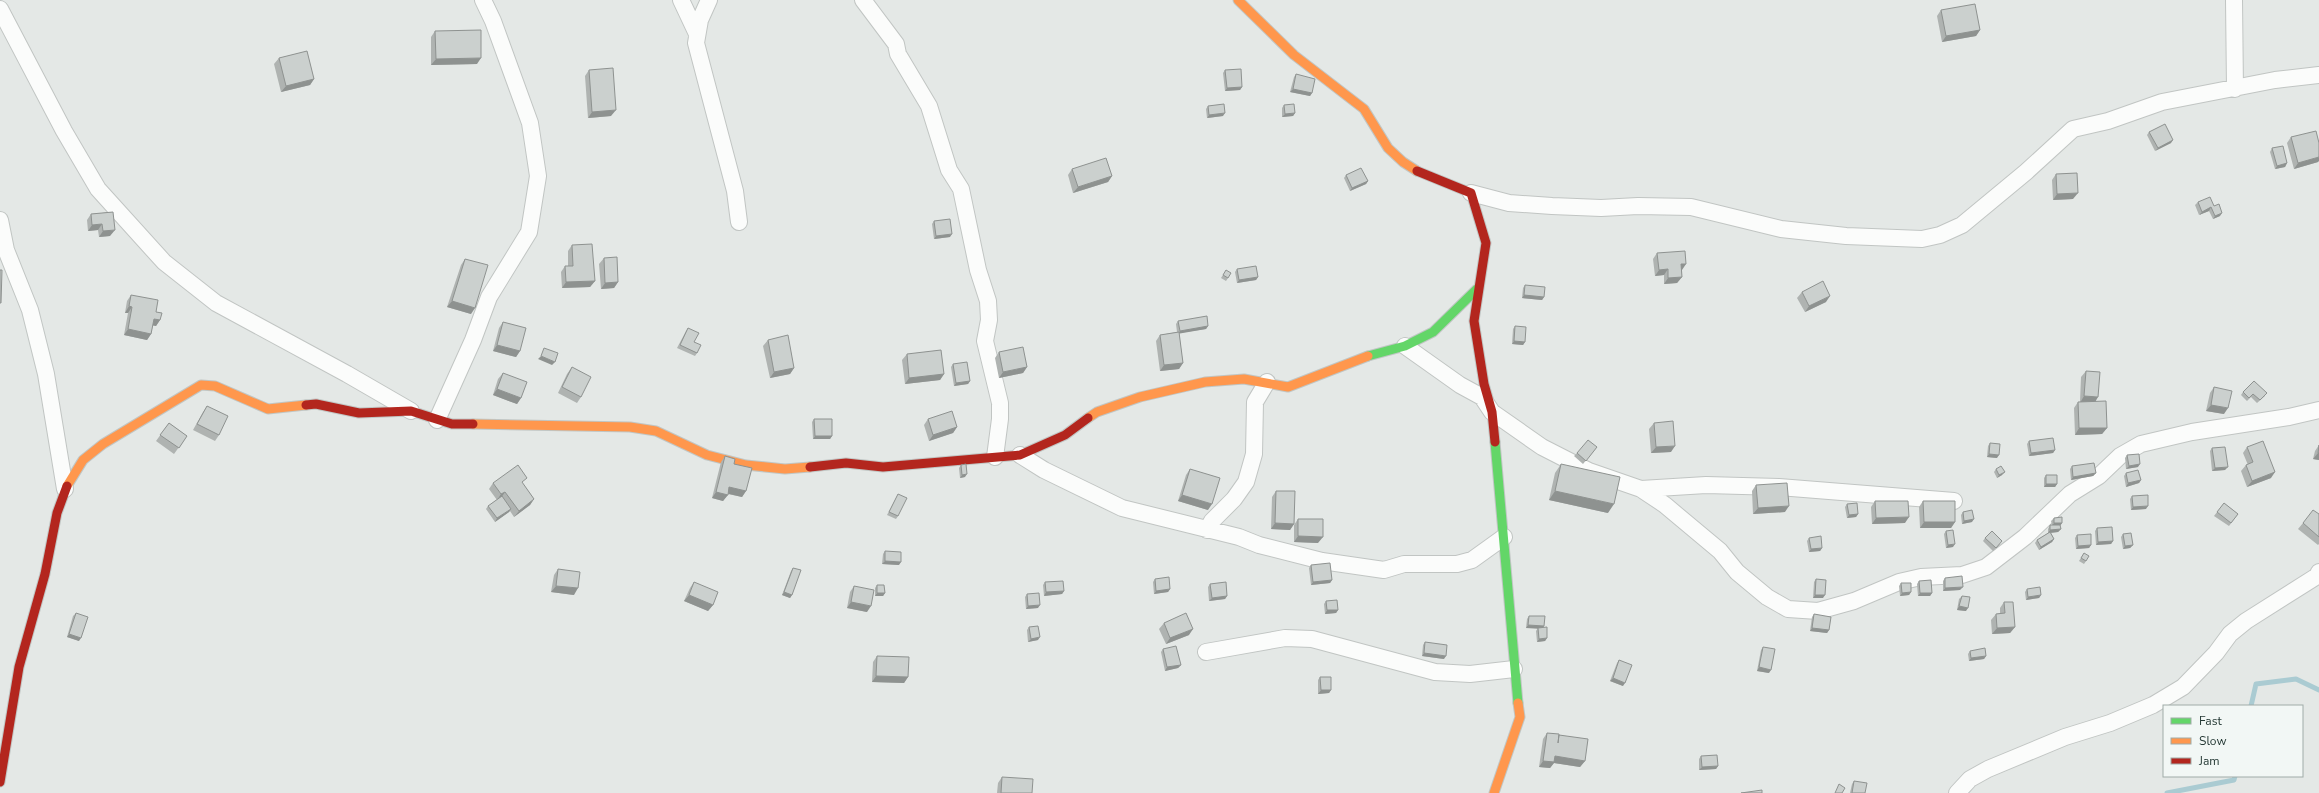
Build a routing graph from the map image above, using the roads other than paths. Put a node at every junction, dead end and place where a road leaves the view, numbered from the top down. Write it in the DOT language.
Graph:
graph roads {
  1 [pos="483,0"];
  2 [pos="680,0"];
  3 [pos="709,0"];
  4 [pos="863,0"];
  5 [pos="1238,0"];
  6 [pos="2234,0"];
  7 [pos="0,9"];
  8 [pos="697,34"];
  9 [pos="2319,75"];
  10 [pos="2235,89"];
  11 [pos="1471,193"];
  12 [pos="0,220"];
  13 [pos="739,222"];
  14 [pos="1477,289"];
  15 [pos="1405,346"];
  16 [pos="1267,382"];
  17 [pos="2319,410"];
  18 [pos="412,411"];
  19 [pos="1492,412"];
  20 [pos="437,420"];
  21 [pos="1020,455"];
  22 [pos="996,457"];
  23 [pos="65,489"];
  24 [pos="1641,489"];
  25 [pos="1954,501"];
  26 [pos="1207,530"];
  27 [pos="1504,537"];
  28 [pos="2319,572"];
  29 [pos="1206,652"];
  30 [pos="1514,669"];
  31 [pos="0,782"];
  32 [pos="1494,793"];
  33 [pos="1957,793"];
  1 -- 20 [label="street"];
  2 -- 8 [label="street"];
  3 -- 8 [label="street"];
  4 -- 22 [label="street"];
  5 -- 11 [label="street"];
  6 -- 10 [label="street"];
  7 -- 18 [label="street"];
  8 -- 13 [label="street"];
  9 -- 10 [label="street"];
  10 -- 11 [label="street"];
  11 -- 14 [label="street"];
  12 -- 23 [label="street"];
  14 -- 15 [label="street"];
  14 -- 19 [label="street"];
  15 -- 16 [label="street"];
  15 -- 19 [label="street"];
  16 -- 21 [label="street"];
  16 -- 26 [label="street"];
  17 -- 24 [label="street"];
  18 -- 20 [label="street"];
  18 -- 23 [label="street"];
  19 -- 24 [label="street"];
  19 -- 27 [label="street"];
  20 -- 22 [label="street"];
  21 -- 22 [label="street"];
  21 -- 26 [label="street"];
  23 -- 31 [label="street"];
  24 -- 25 [label="street"];
  26 -- 27 [label="street"];
  27 -- 30 [label="street"];
  28 -- 33 [label="street"];
  29 -- 30 [label="street"];
  30 -- 32 [label="street"];
}
